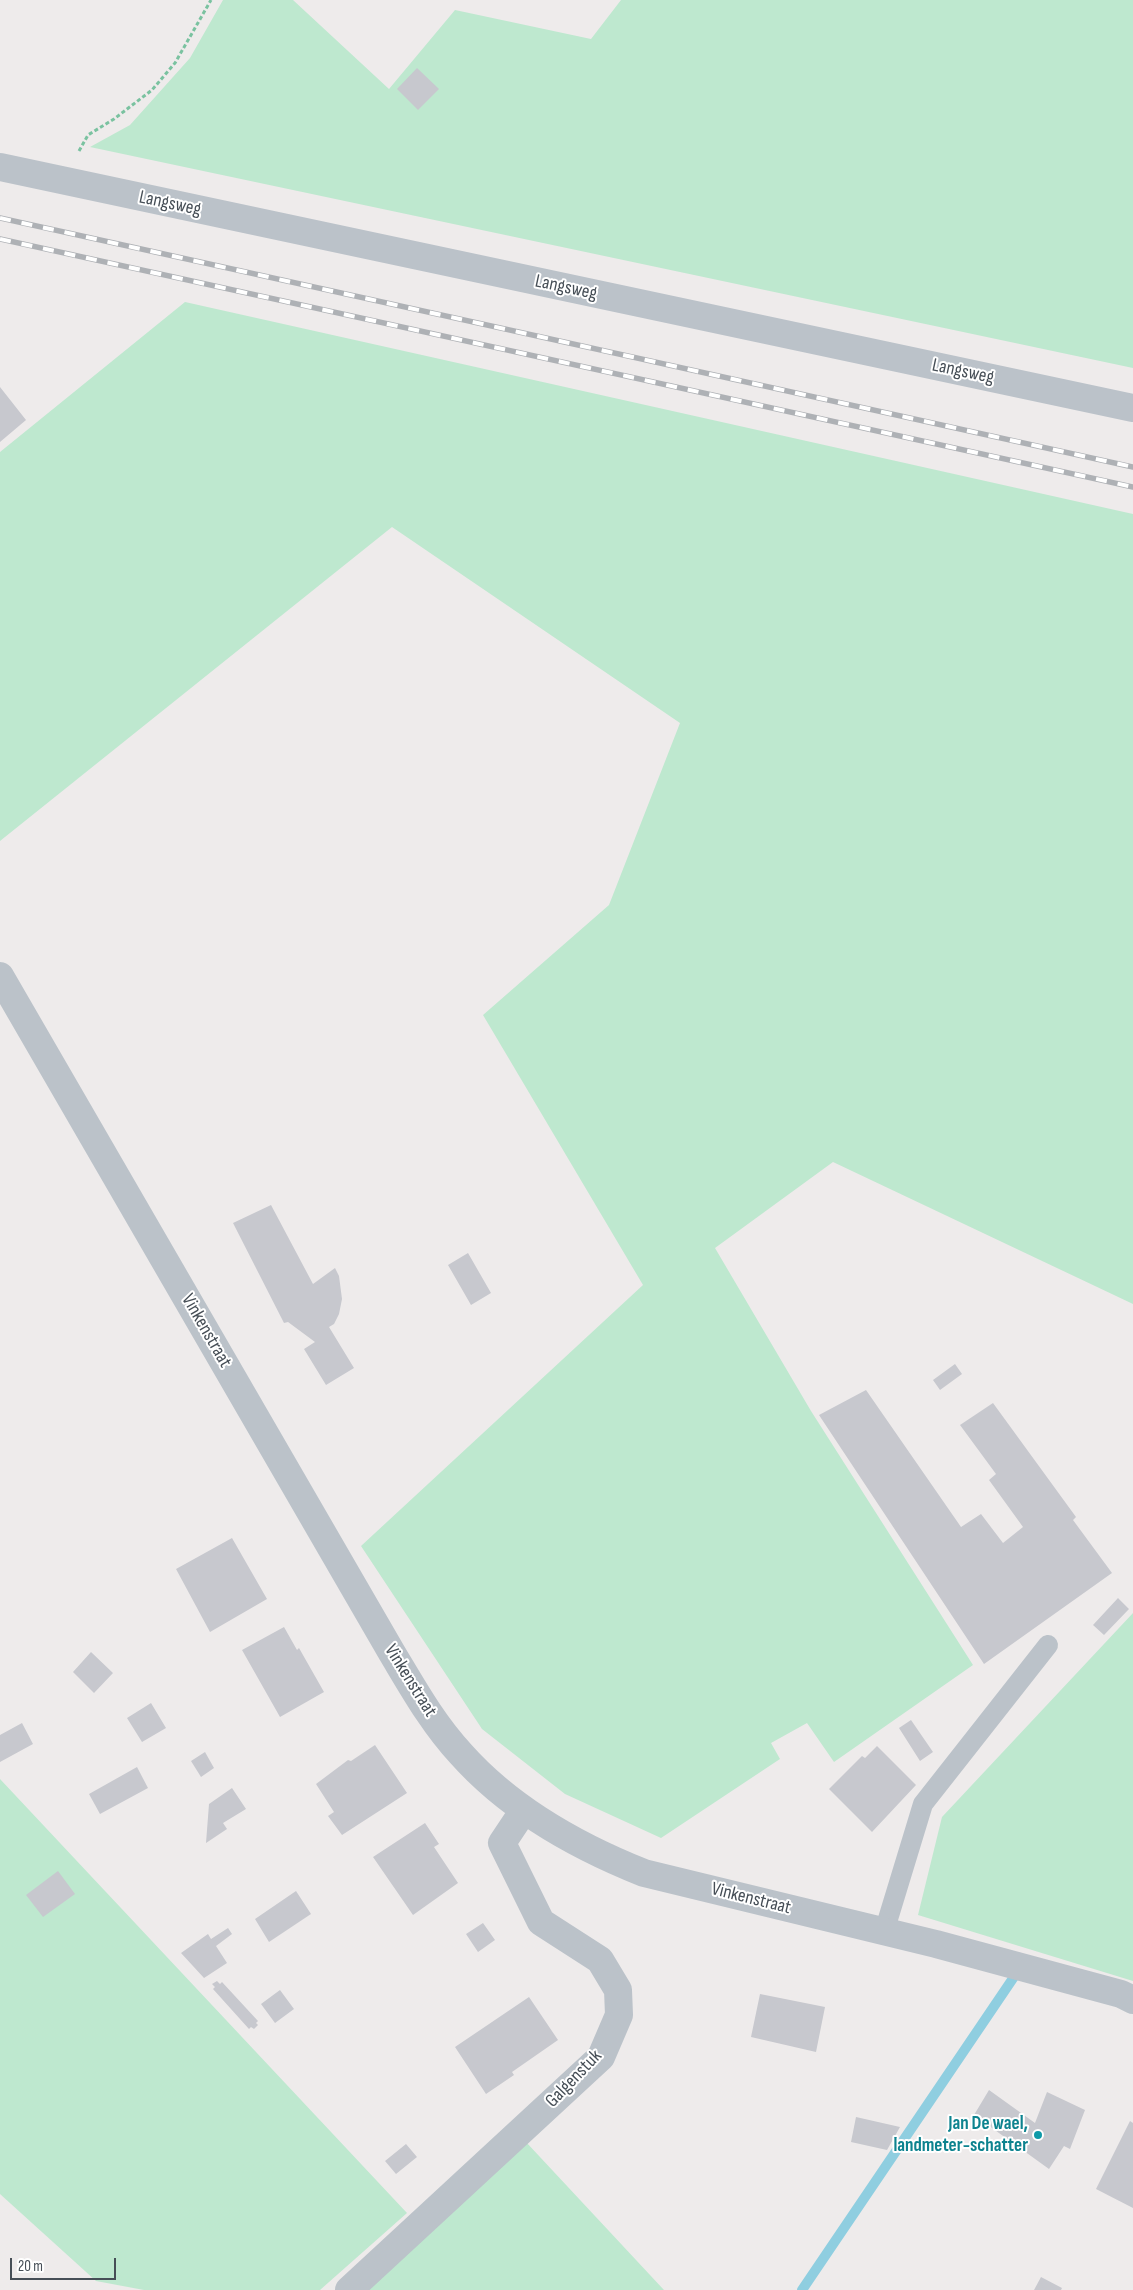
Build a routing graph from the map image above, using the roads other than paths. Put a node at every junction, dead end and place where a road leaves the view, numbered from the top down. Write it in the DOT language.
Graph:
graph roads {
  1 [pos="0,167"];
  2 [pos="1133,408"];
  3 [pos="0,976"];
  4 [pos="1048,1645"];
  5 [pos="524,1810"];
  6 [pos="884,1932"];
  7 [pos="1133,2000"];
  8 [pos="349,2290"];
  1 -- 2 [label="street, Langsweg"];
  3 -- 5 [label="street, Vinkenstraat"];
  4 -- 6 [label="lane"];
  5 -- 6 [label="street, Vinkenstraat"];
  5 -- 8 [label="street, Galgenstuk"];
  6 -- 7 [label="street, Vinkenstraat"];
}
